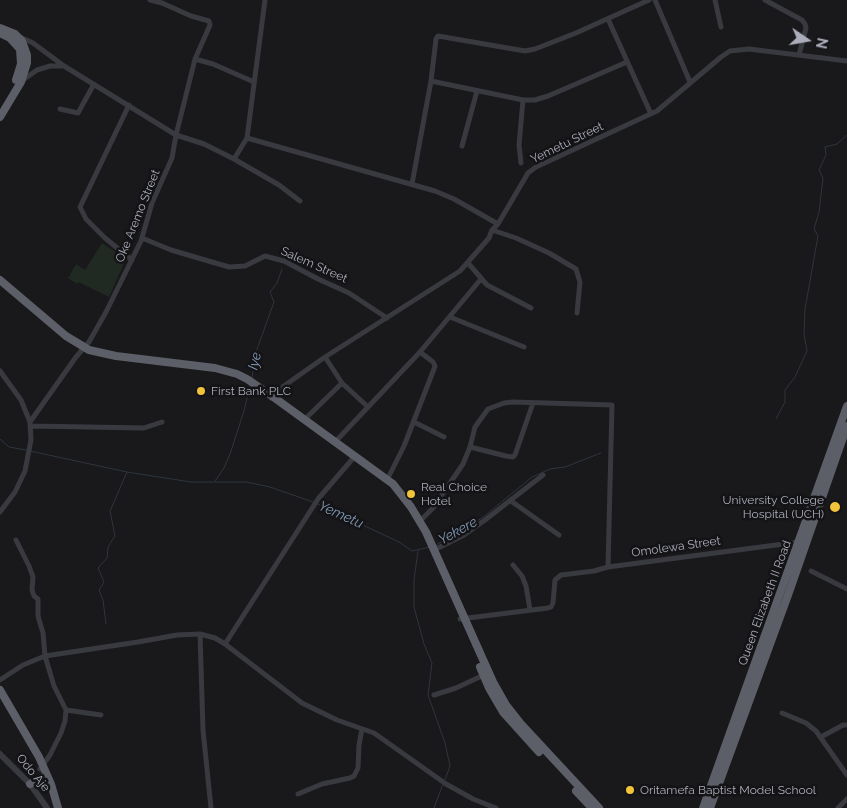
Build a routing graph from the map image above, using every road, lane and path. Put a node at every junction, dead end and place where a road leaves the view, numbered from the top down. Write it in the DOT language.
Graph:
graph roads {
  1 [pos="150,0"];
  2 [pos="265,0"];
  3 [pos="649,0"];
  4 [pos="655,0"];
  5 [pos="715,0"];
  6 [pos="765,0"];
  7 [pos="608,19"];
  8 [pos="721,27"];
  9 [pos="0,28"];
  10 [pos="0,34"];
  11 [pos="15,34"];
  12 [pos="799,55"];
  13 [pos="195,59"];
  14 [pos="847,61"];
  15 [pos="627,62"];
  16 [pos="64,66"];
  17 [pos="431,81"];
  18 [pos="21,82"];
  19 [pos="254,82"];
  20 [pos="690,82"];
  21 [pos="94,84"];
  22 [pos="477,91"];
  23 [pos="523,100"];
  24 [pos="128,105"];
  25 [pos="0,109"];
  26 [pos="60,109"];
  27 [pos="651,114"];
  28 [pos="0,117"];
  29 [pos="176,135"];
  30 [pos="248,138"];
  31 [pos="462,146"];
  32 [pos="234,159"];
  33 [pos="521,163"];
  34 [pos="412,184"];
  35 [pos="300,201"];
  36 [pos="498,224"];
  37 [pos="492,230"];
  38 [pos="142,238"];
  39 [pos="132,260"];
  40 [pos="468,263"];
  41 [pos="0,280"];
  42 [pos="481,280"];
  43 [pos="0,285"];
  44 [pos="531,308"];
  45 [pos="577,312"];
  46 [pos="450,317"];
  47 [pos="387,318"];
  48 [pos="524,347"];
  49 [pos="82,350"];
  50 [pos="420,352"];
  51 [pos="326,357"];
  52 [pos="0,371"];
  53 [pos="342,383"];
  54 [pos="271,397"];
  55 [pos="533,404"];
  56 [pos="847,406"];
  57 [pos="368,407"];
  58 [pos="305,419"];
  59 [pos="162,422"];
  60 [pos="414,422"];
  61 [pos="30,424"];
  62 [pos="847,426"];
  63 [pos="444,438"];
  64 [pos="335,442"];
  65 [pos="470,447"];
  66 [pos="354,458"];
  67 [pos="543,475"];
  68 [pos="386,480"];
  69 [pos="511,501"];
  70 [pos="0,512"];
  71 [pos="420,521"];
  72 [pos="559,535"];
  73 [pos="16,540"];
  74 [pos="799,542"];
  75 [pos="431,547"];
  76 [pos="513,565"];
  77 [pos="608,566"];
  78 [pos="811,571"];
  79 [pos="847,590"];
  80 [pos="784,594"];
  81 [pos="530,610"];
  82 [pos="462,619"];
  83 [pos="200,634"];
  84 [pos="225,644"];
  85 [pos="45,656"];
  86 [pos="486,674"];
  87 [pos="0,680"];
  88 [pos="0,690"];
  89 [pos="434,695"];
  90 [pos="0,698"];
  91 [pos="66,710"];
  92 [pos="782,713"];
  93 [pos="101,715"];
  94 [pos="847,725"];
  95 [pos="362,729"];
  96 [pos="821,737"];
  97 [pos="0,754"];
  98 [pos="42,767"];
  99 [pos="847,775"];
  100 [pos="45,776"];
  101 [pos="30,784"];
  102 [pos="298,794"];
  103 [pos="847,799"];
  104 [pos="47,808"];
  105 [pos="54,808"];
  106 [pos="58,808"];
  107 [pos="211,808"];
  108 [pos="496,808"];
  109 [pos="592,808"];
  110 [pos="599,808"];
  111 [pos="703,808"];
  112 [pos="710,808"];
  113 [pos="838,808"];
  1 -- 13 [label="street, Oke Aremo Street"];
  2 -- 19 [label="street"];
  3 -- 7 [label="street"];
  4 -- 20 [label="street"];
  5 -- 8 [label="street"];
  6 -- 12 [label="street"];
  7 -- 15 [label="street"];
  7 -- 17 [label="street"];
  9 -- 11 [label="highway"];
  10 -- 25 [label="highway"];
  11 -- 16 [label="street"];
  11 -- 18 [label="highway"];
  12 -- 14 [label="street, Yemetu Street"];
  12 -- 20 [label="street, Yemetu Street"];
  13 -- 19 [label="street"];
  13 -- 29 [label="street, Oke Aremo Street"];
  15 -- 23 [label="street"];
  15 -- 27 [label="street"];
  16 -- 18 [label="street"];
  16 -- 21 [label="street"];
  17 -- 22 [label="street"];
  17 -- 34 [label="street"];
  18 -- 28 [label="highway"];
  19 -- 30 [label="street"];
  20 -- 27 [label="street, Yemetu Street"];
  21 -- 24 [label="street"];
  21 -- 26 [label="street"];
  22 -- 23 [label="street"];
  22 -- 31 [label="street"];
  23 -- 33 [label="street"];
  24 -- 29 [label="street"];
  24 -- 39 [label="street"];
  27 -- 36 [label="street, Yemetu Street"];
  29 -- 32 [label="street"];
  29 -- 38 [label="street, Oke Aremo Street"];
  30 -- 32 [label="street"];
  30 -- 34 [label="street"];
  32 -- 35 [label="street"];
  34 -- 36 [label="street"];
  36 -- 37 [label="street, Yemetu Street"];
  37 -- 40 [label="street, Yemetu Street"];
  37 -- 45 [label="street"];
  38 -- 39 [label="street, Oke Aremo Street"];
  38 -- 47 [label="street, Salem Street"];
  39 -- 49 [label="street, Oke Aremo Street"];
  40 -- 42 [label="street"];
  40 -- 47 [label="street, Yemetu Street"];
  41 -- 49 [label="highway"];
  42 -- 44 [label="street"];
  42 -- 46 [label="street"];
  43 -- 49 [label="highway"];
  46 -- 48 [label="street"];
  46 -- 50 [label="street"];
  47 -- 51 [label="street, Yemetu Street"];
  49 -- 54 [label="highway"];
  49 -- 61 [label="street, Oke Aremo Street"];
  50 -- 57 [label="street"];
  50 -- 60 [label="street"];
  51 -- 53 [label="street"];
  51 -- 54 [label="street, Yemetu Street"];
  52 -- 61 [label="street"];
  53 -- 57 [label="street"];
  53 -- 58 [label="street"];
  54 -- 58 [label="highway"];
  54 -- 66 [label="highway"];
  55 -- 65 [label="street"];
  55 -- 65 [label="street"];
  55 -- 77 [label="street"];
  56 -- 74 [label="highway, Queen Elizabeth II Road"];
  57 -- 64 [label="street"];
  58 -- 64 [label="highway"];
  59 -- 61 [label="street"];
  60 -- 63 [label="street"];
  60 -- 68 [label="street"];
  61 -- 70 [label="street"];
  62 -- 80 [label="highway, Queen Elizabeth II Road"];
  64 -- 66 [label="highway"];
  65 -- 71 [label="street"];
  66 -- 68 [label="highway"];
  66 -- 75 [label="highway"];
  66 -- 84 [label="street"];
  67 -- 69 [label="street"];
  68 -- 71 [label="highway"];
  69 -- 72 [label="street"];
  69 -- 75 [label="street"];
  71 -- 75 [label="highway"];
  73 -- 85 [label="street"];
  74 -- 77 [label="street, Omolewa Street"];
  74 -- 80 [label="highway, Queen Elizabeth II Road"];
  75 -- 82 [label="highway"];
  76 -- 81 [label="street"];
  77 -- 81 [label="street, Omolewa Street"];
  78 -- 79 [label="street"];
  80 -- 111 [label="highway, Queen Elizabeth II Road"];
  80 -- 112 [label="highway, Queen Elizabeth II Road"];
  81 -- 82 [label="street"];
  82 -- 86 [label="highway"];
  83 -- 84 [label="street"];
  83 -- 85 [label="street"];
  83 -- 107 [label="street"];
  84 -- 95 [label="street"];
  85 -- 87 [label="street"];
  85 -- 91 [label="street"];
  86 -- 89 [label="street"];
  86 -- 109 [label="highway"];
  86 -- 110 [label="highway"];
  88 -- 98 [label="highway"];
  90 -- 98 [label="highway"];
  91 -- 93 [label="street"];
  91 -- 98 [label="street"];
  92 -- 96 [label="street"];
  94 -- 96 [label="street"];
  95 -- 102 [label="street"];
  95 -- 108 [label="street"];
  96 -- 99 [label="street"];
  97 -- 101 [label="street, Odo Aje"];
  98 -- 100 [label="highway"];
  100 -- 101 [label="highway"];
  100 -- 105 [label="highway"];
  100 -- 106 [label="highway"];
  101 -- 104 [label="street, Odo Aje"];
  103 -- 113 [label="street"];
}
